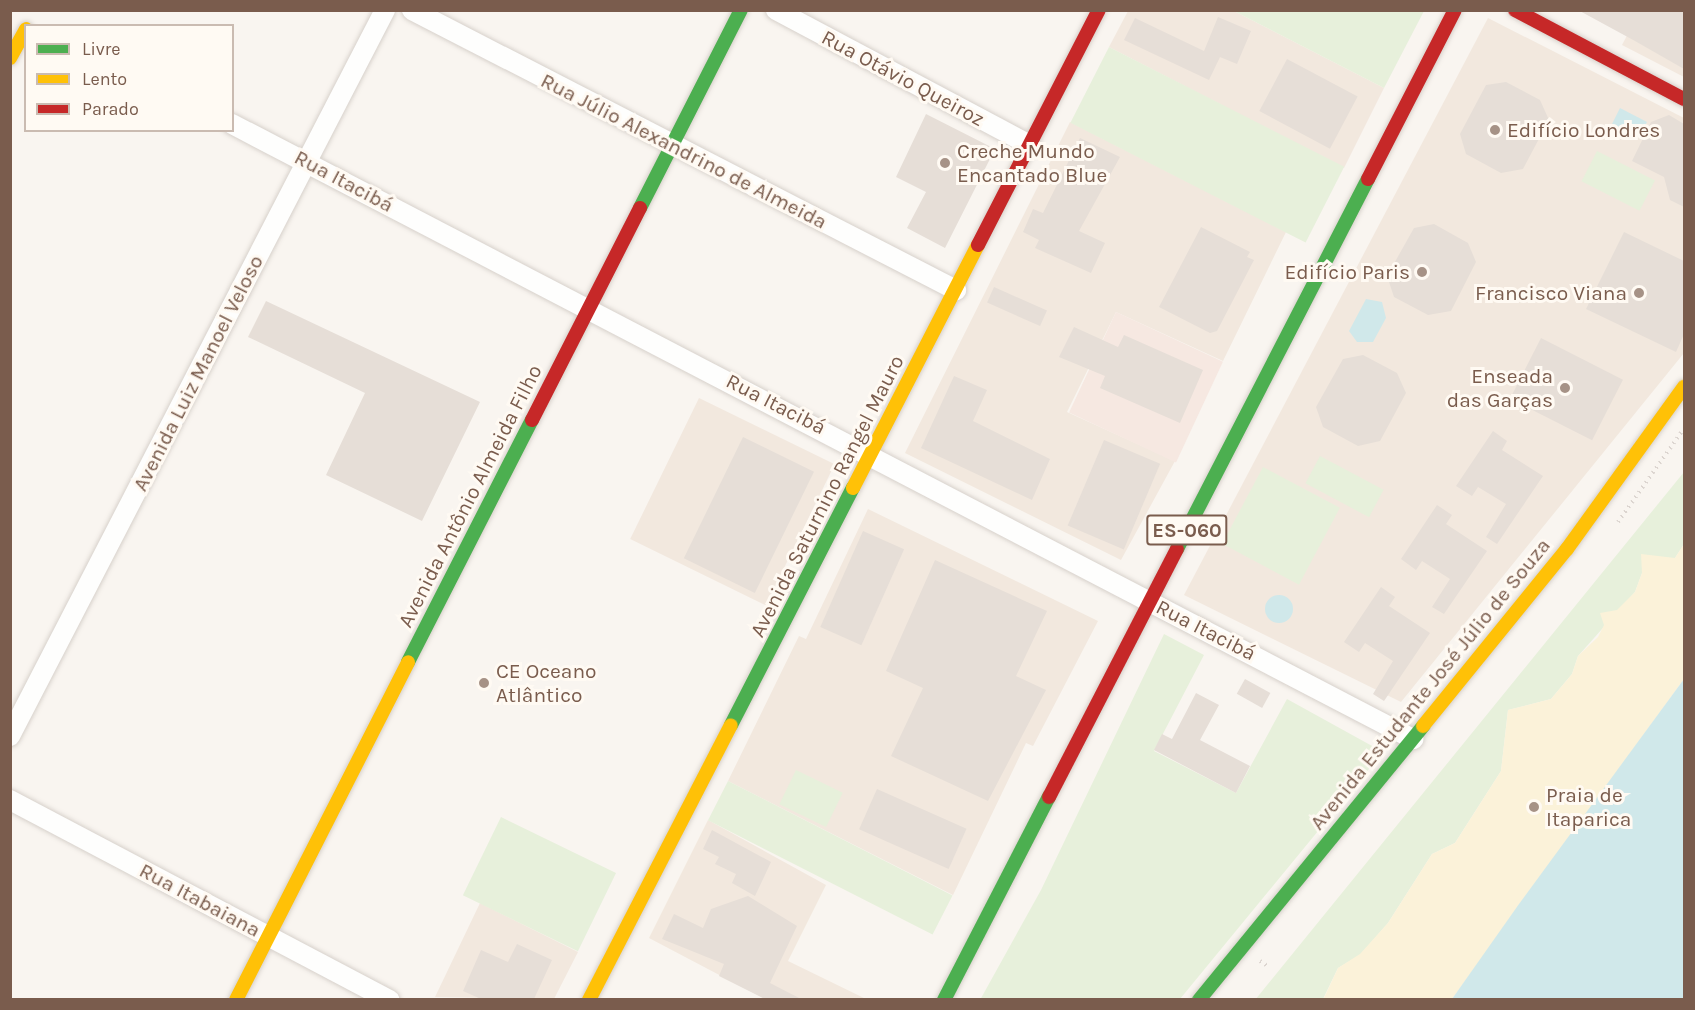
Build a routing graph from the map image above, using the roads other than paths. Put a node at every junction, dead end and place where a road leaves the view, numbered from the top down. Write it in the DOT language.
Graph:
graph roads {
  1 [pos="385,10"];
  2 [pos="412,10"];
  3 [pos="741,10"];
  4 [pos="776,10"];
  5 [pos="1099,10"];
  6 [pos="1455,10"];
  7 [pos="1515,10"];
  8 [pos="24,32"];
  9 [pos="10,58"];
  10 [pos="1684,99"];
  11 [pos="234,125"];
  12 [pos="672,145"];
  13 [pos="1030,145"];
  14 [pos="307,162"];
  15 [pos="956,290"];
  16 [pos="590,310"];
  17 [pos="1684,387"];
  18 [pos="874,454"];
  19 [pos="1150,602"];
  20 [pos="10,736"];
  21 [pos="1413,739"];
  22 [pos="10,800"];
  23 [pos="268,936"];
  24 [pos="236,999"];
  25 [pos="389,999"];
  26 [pos="589,999"];
  27 [pos="944,999"];
  28 [pos="1199,999"];
  1 -- 14 [label="street, Avenida Luiz Manoel Veloso"];
  2 -- 12 [label="street, Rua Júlio Alexandrino de Almeida"];
  3 -- 12 [label="main road, Avenida Antônio Almeida Filho"];
  4 -- 13 [label="street, Rua Otávio Queiroz"];
  5 -- 13 [label="main road, Avenida Saturnino Rangel Mauro"];
  6 -- 19 [label="main road, ES-060"];
  7 -- 10 [label="main road"];
  8 -- 9 [label="main road"];
  11 -- 14 [label="street, Rua Itacibá"];
  12 -- 15 [label="street, Rua Júlio Alexandrino de Almeida"];
  12 -- 16 [label="main road, Avenida Antônio Almeida Filho"];
  13 -- 15 [label="main road, Avenida Saturnino Rangel Mauro"];
  14 -- 16 [label="street, Rua Itacibá"];
  14 -- 20 [label="street, Avenida Luiz Manoel Veloso"];
  15 -- 18 [label="main road, Avenida Saturnino Rangel Mauro"];
  16 -- 18 [label="street, Rua Itacibá"];
  16 -- 23 [label="main road, Avenida Antônio Almeida Filho"];
  17 -- 21 [label="main road, Avenida Estudante José Júlio de Souza"];
  18 -- 19 [label="street, Rua Itacibá"];
  18 -- 26 [label="main road, Avenida Saturnino Rangel Mauro"];
  19 -- 21 [label="street, Rua Itacibá"];
  19 -- 27 [label="main road, ES-060"];
  21 -- 28 [label="main road, Avenida Estudante José Júlio de Souza"];
  22 -- 23 [label="street, Rua Itabaiana"];
  23 -- 24 [label="main road, Avenida Antônio Almeida Filho"];
  23 -- 25 [label="street, Rua Itabaiana"];
}
